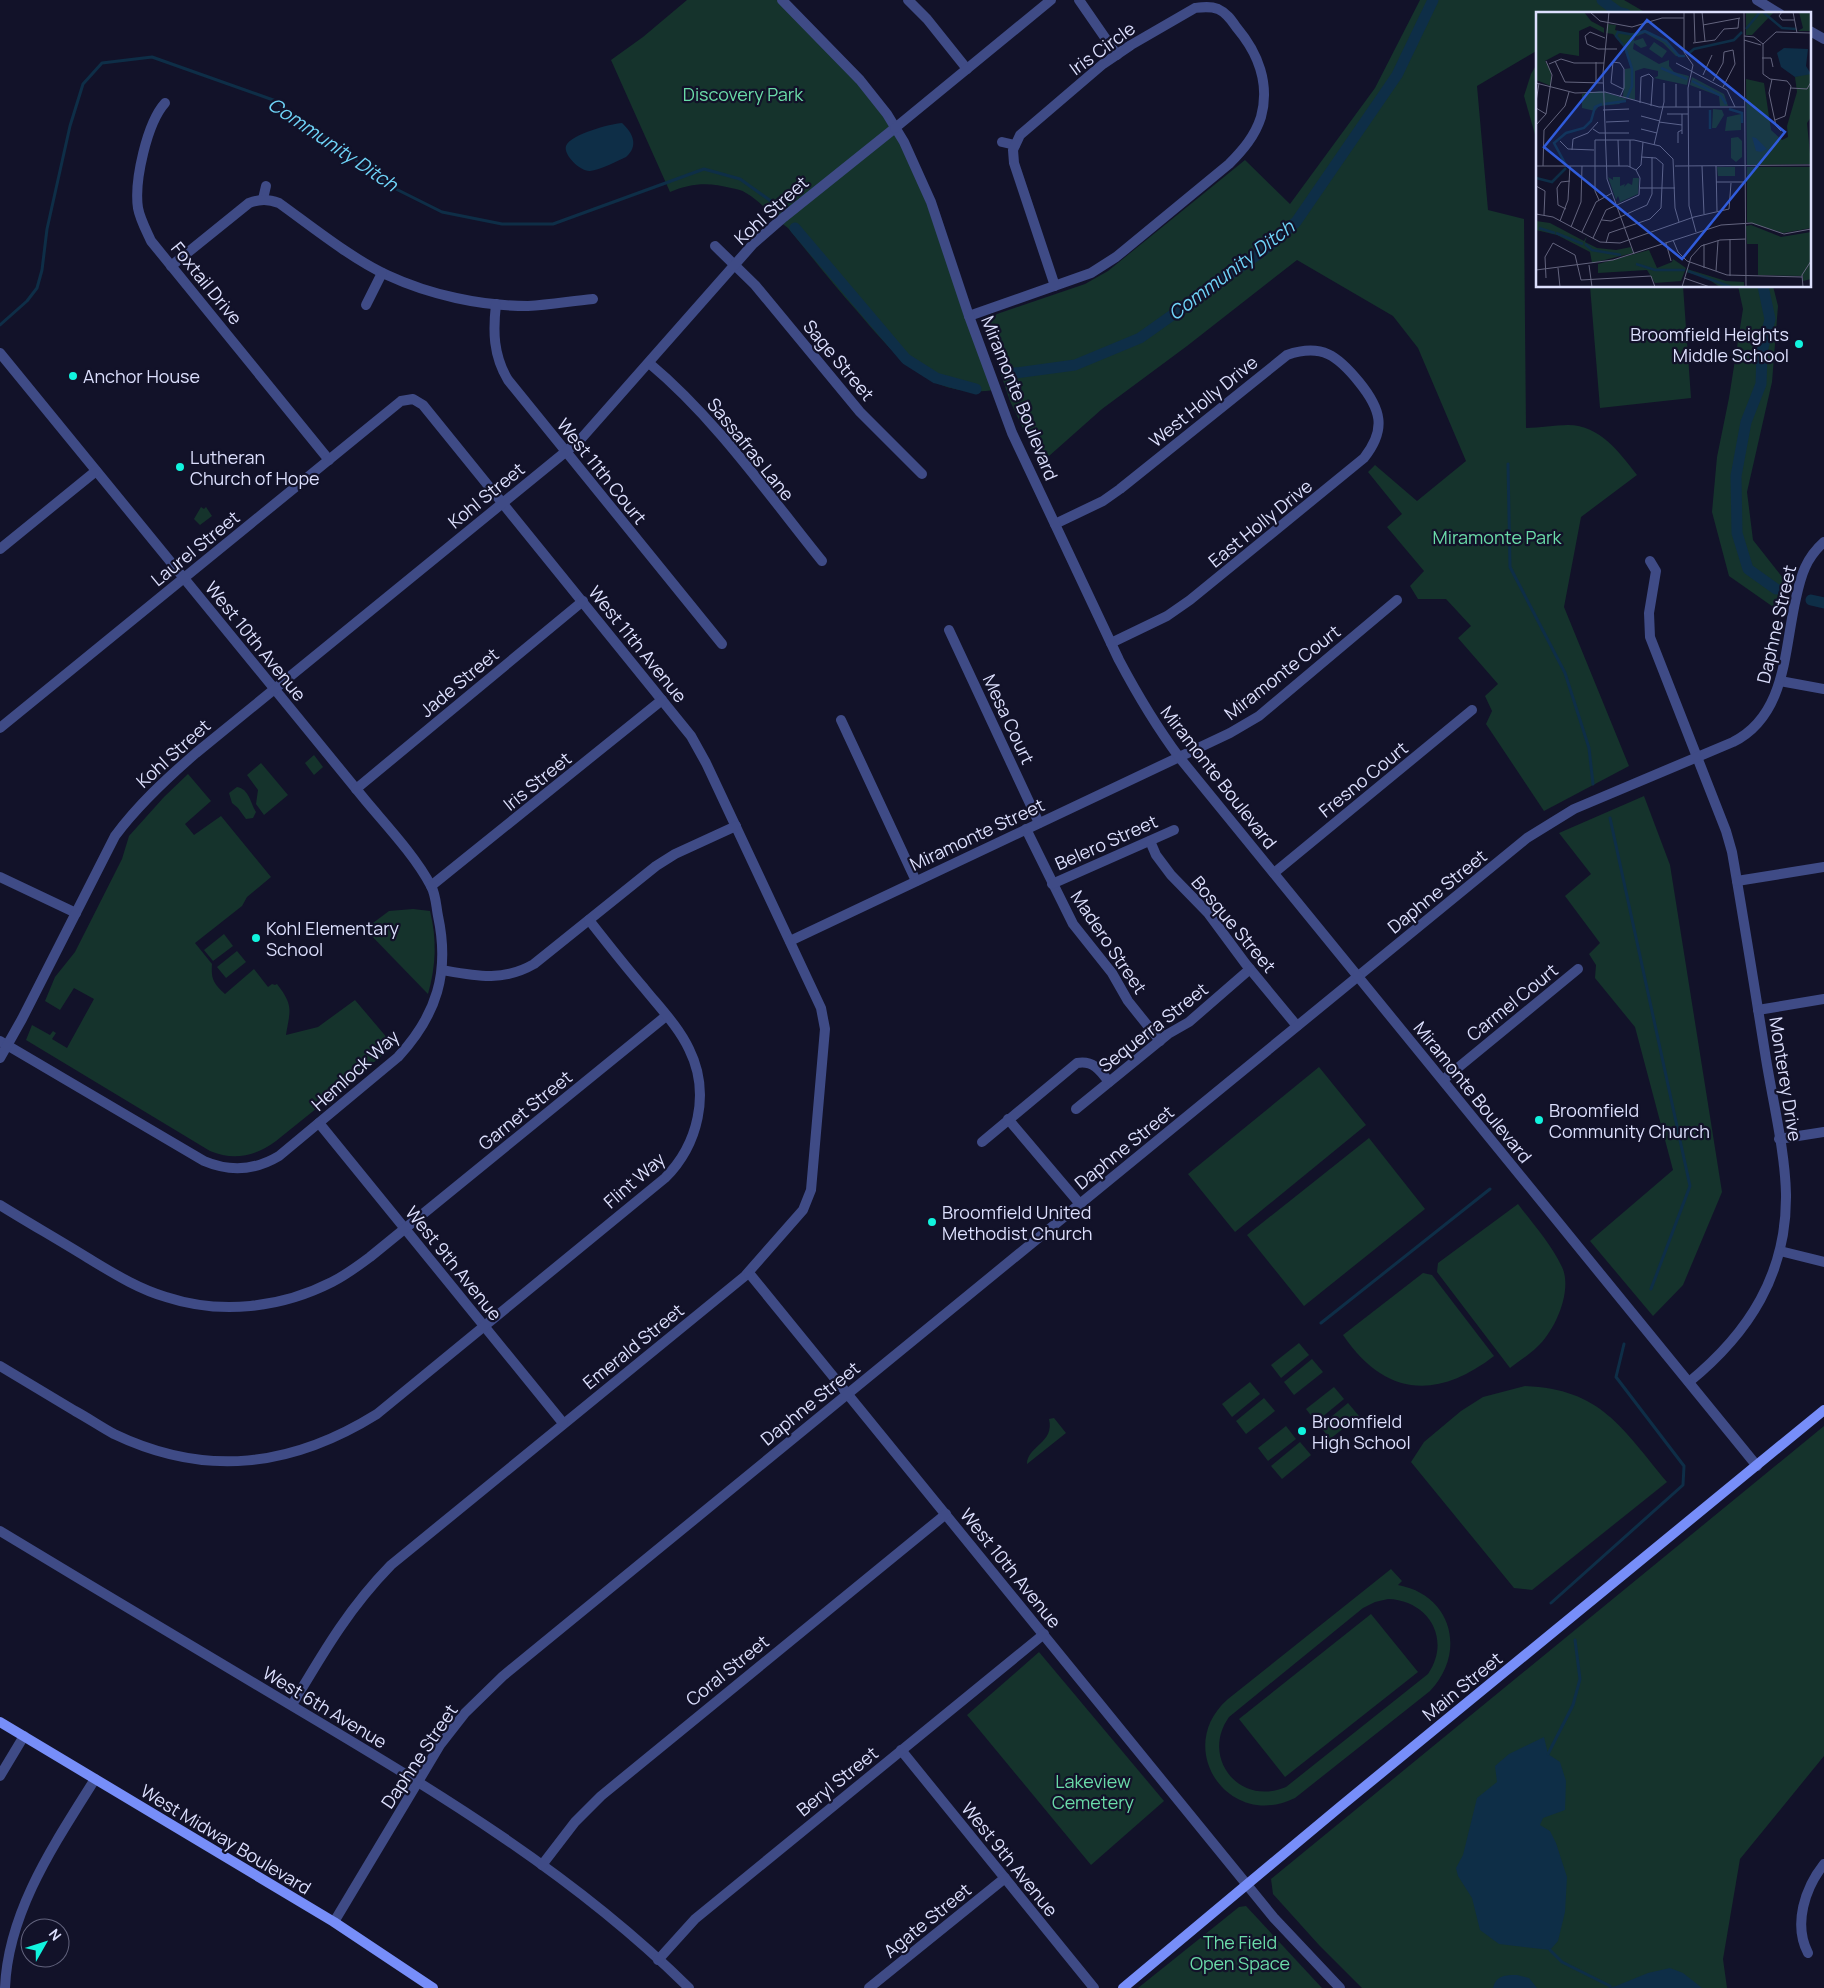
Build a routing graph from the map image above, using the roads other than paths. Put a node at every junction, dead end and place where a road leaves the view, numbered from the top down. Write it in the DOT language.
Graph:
graph roads {
  1 [pos="782,0"];
  2 [pos="1051,0"];
  3 [pos="1079,0"];
  4 [pos="1756,0"];
  5 [pos="914,2"];
  6 [pos="1210,4"];
  7 [pos="1777,12"];
  8 [pos="1812,32"];
  9 [pos="1824,39"];
  10 [pos="1117,55"];
  11 [pos="967,68"];
  12 [pos="165,103"];
  13 [pos="895,128"];
  14 [pos="1002,142"];
  15 [pos="1015,146"];
  16 [pos="266,186"];
  17 [pos="263,199"];
  18 [pos="715,246"];
  19 [pos="734,265"];
  20 [pos="171,266"];
  21 [pos="382,273"];
  22 [pos="1055,286"];
  23 [pos="593,299"];
  24 [pos="496,304"];
  25 [pos="366,305"];
  26 [pos="969,316"];
  27 [pos="0,353"];
  28 [pos="649,363"];
  29 [pos="9,364"];
  30 [pos="0,371"];
  31 [pos="1368,393"];
  32 [pos="413,399"];
  33 [pos="565,452"];
  34 [pos="329,460"];
  35 [pos="96,471"];
  36 [pos="922,474"];
  37 [pos="503,503"];
  38 [pos="1055,524"];
  39 [pos="1824,542"];
  40 [pos="0,549"];
  41 [pos="822,561"];
  42 [pos="1650,561"];
  43 [pos="184,578"];
  44 [pos="1397,600"];
  45 [pos="583,601"];
  46 [pos="949,630"];
  47 [pos="1111,643"];
  48 [pos="722,644"];
  49 [pos="1780,681"];
  50 [pos="274,689"];
  51 [pos="1824,689"];
  52 [pos="662,700"];
  53 [pos="1472,710"];
  54 [pos="841,720"];
  55 [pos="0,728"];
  56 [pos="1179,757"];
  57 [pos="1697,758"];
  58 [pos="356,789"];
  59 [pos="1039,823"];
  60 [pos="736,826"];
  61 [pos="1026,829"];
  62 [pos="1174,830"];
  63 [pos="1150,841"];
  64 [pos="1824,867"];
  65 [pos="1274,872"];
  66 [pos="0,877"];
  67 [pos="916,881"];
  68 [pos="1737,881"];
  69 [pos="1052,884"];
  70 [pos="431,886"];
  71 [pos="76,913"];
  72 [pos="589,920"];
  73 [pos="790,941"];
  74 [pos="1578,968"];
  75 [pos="1250,969"];
  76 [pos="442,970"];
  77 [pos="1359,976"];
  78 [pos="1824,999"];
  79 [pos="1758,1010"];
  80 [pos="666,1016"];
  81 [pos="1297,1026"];
  82 [pos="1160,1041"];
  83 [pos="4,1044"];
  84 [pos="0,1058"];
  85 [pos="1443,1080"];
  86 [pos="1110,1082"];
  87 [pos="1076,1110"];
  88 [pos="1008,1119"];
  89 [pos="319,1123"];
  90 [pos="1824,1132"];
  91 [pos="1779,1139"];
  92 [pos="982,1142"];
  93 [pos="1080,1204"];
  94 [pos="0,1206"];
  95 [pos="405,1229"];
  96 [pos="1780,1251"];
  97 [pos="1824,1262"];
  98 [pos="749,1273"];
  99 [pos="484,1326"];
  100 [pos="0,1366"];
  101 [pos="1689,1382"];
  102 [pos="848,1394"];
  103 [pos="1824,1410"];
  104 [pos="563,1423"];
  105 [pos="1757,1466"];
  106 [pos="946,1514"];
  107 [pos="0,1531"];
  108 [pos="1044,1634"];
  109 [pos="292,1705"];
  110 [pos="0,1722"];
  111 [pos="24,1736"];
  112 [pos="901,1750"];
  113 [pos="0,1776"];
  114 [pos="95,1780"];
  115 [pos="418,1781"];
  116 [pos="1824,1864"];
  117 [pos="542,1865"];
  118 [pos="1004,1878"];
  119 [pos="1247,1884"];
  120 [pos="334,1922"];
  121 [pos="1808,1953"];
  122 [pos="658,1960"];
  123 [pos="5,1988"];
  124 [pos="433,1988"];
  125 [pos="689,1988"];
  126 [pos="869,1988"];
  127 [pos="1094,1988"];
  128 [pos="1123,1988"];
  129 [pos="1340,1988"];
  1 -- 13 [label="street, Miramonte Boulevard"];
  2 -- 11 [label="street, Kohl Street"];
  3 -- 10 [label="street"];
  4 -- 7 [label="street"];
  5 -- 11 [label="street"];
  6 -- 10 [label="street, Iris Circle"];
  6 -- 22 [label="street, Iris Circle"];
  8 -- 9 [label="street"];
  10 -- 15 [label="street, Iris Circle"];
  11 -- 13 [label="street, Kohl Street"];
  12 -- 20 [label="street, Foxtail Drive"];
  13 -- 19 [label="street, Kohl Street"];
  13 -- 26 [label="street, Miramonte Boulevard"];
  14 -- 15 [label="street"];
  15 -- 22 [label="street"];
  16 -- 17 [label="street"];
  17 -- 20 [label="street"];
  17 -- 21 [label="street"];
  18 -- 19 [label="street, Sage Street"];
  19 -- 28 [label="street, Kohl Street"];
  19 -- 36 [label="street, Sage Street"];
  20 -- 34 [label="street, Foxtail Drive"];
  21 -- 24 [label="street"];
  21 -- 25 [label="street"];
  22 -- 26 [label="street, Iris Circle"];
  23 -- 24 [label="street"];
  24 -- 33 [label="street, West 11th Court"];
  26 -- 38 [label="street, Miramonte Boulevard"];
  27 -- 29 [label="street, West 10th Avenue"];
  28 -- 33 [label="street, Kohl Street"];
  28 -- 41 [label="street, Sassafras Lane"];
  29 -- 30 [label="street"];
  29 -- 35 [label="street, West 10th Avenue"];
  31 -- 38 [label="street, West Holly Drive"];
  31 -- 47 [label="street, East Holly Drive"];
  32 -- 34 [label="street, Laurel Street"];
  32 -- 37 [label="street, West 11th Avenue"];
  33 -- 37 [label="street, Kohl Street"];
  33 -- 48 [label="street, West 11th Court"];
  34 -- 43 [label="street, Laurel Street"];
  35 -- 40 [label="street"];
  35 -- 43 [label="street, West 10th Avenue"];
  37 -- 45 [label="street, West 11th Avenue"];
  37 -- 50 [label="street, Kohl Street"];
  38 -- 47 [label="street, Miramonte Boulevard"];
  39 -- 49 [label="street, Daphne Street"];
  42 -- 57 [label="street, Monterey Drive"];
  43 -- 50 [label="street, West 10th Avenue"];
  43 -- 55 [label="street, Laurel Street"];
  44 -- 56 [label="street, Miramonte Court"];
  45 -- 52 [label="street, West 11th Avenue"];
  45 -- 58 [label="street, Jade Street"];
  46 -- 59 [label="street, Mesa Court"];
  47 -- 56 [label="street, Miramonte Boulevard"];
  49 -- 51 [label="street"];
  49 -- 57 [label="street, Daphne Street"];
  50 -- 58 [label="street, West 10th Avenue"];
  50 -- 71 [label="street, Kohl Street"];
  52 -- 60 [label="street, West 11th Avenue"];
  52 -- 70 [label="street, Iris Street"];
  53 -- 65 [label="street, Fresno Court"];
  54 -- 67 [label="street"];
  56 -- 59 [label="street, Miramonte Street"];
  56 -- 65 [label="street, Miramonte Boulevard"];
  57 -- 68 [label="street, Monterey Drive"];
  57 -- 77 [label="street, Daphne Street"];
  58 -- 70 [label="street, West 10th Avenue"];
  59 -- 61 [label="street, Miramonte Street"];
  60 -- 72 [label="street"];
  60 -- 73 [label="street, West 11th Avenue"];
  61 -- 67 [label="street, Miramonte Street"];
  61 -- 69 [label="street, Madero Street"];
  62 -- 63 [label="street, Belero Street"];
  63 -- 69 [label="street, Belero Street"];
  63 -- 75 [label="street, Bosque Street"];
  64 -- 68 [label="street"];
  65 -- 77 [label="street, Miramonte Boulevard"];
  66 -- 71 [label="street"];
  67 -- 73 [label="street, Miramonte Street"];
  68 -- 79 [label="street, Monterey Drive"];
  69 -- 82 [label="street, Madero Street"];
  70 -- 76 [label="street, West 10th Avenue"];
  71 -- 83 [label="street, Kohl Street"];
  72 -- 76 [label="street"];
  72 -- 80 [label="street, Flint Way"];
  73 -- 98 [label="street, Emerald Street"];
  74 -- 85 [label="street, Carmel Court"];
  75 -- 81 [label="street, Bosque Street"];
  75 -- 82 [label="street, Sequerra Street"];
  76 -- 89 [label="street, Hemlock Way"];
  77 -- 81 [label="street, Daphne Street"];
  77 -- 85 [label="street, Miramonte Boulevard"];
  78 -- 79 [label="street"];
  79 -- 91 [label="street, Monterey Drive"];
  80 -- 95 [label="street, Garnet Street"];
  80 -- 99 [label="street, Flint Way"];
  81 -- 93 [label="street, Daphne Street"];
  82 -- 86 [label="street, Sequerra Street"];
  83 -- 84 [label="street, Kohl Street"];
  83 -- 89 [label="street, Hemlock Way"];
  85 -- 101 [label="street, Miramonte Boulevard"];
  86 -- 87 [label="street, Sequerra Street"];
  86 -- 88 [label="street"];
  88 -- 92 [label="street"];
  88 -- 93 [label="street"];
  89 -- 95 [label="street, West 9th Avenue"];
  90 -- 91 [label="street"];
  91 -- 96 [label="street, Monterey Drive"];
  93 -- 102 [label="street, Daphne Street"];
  94 -- 95 [label="street, Garnet Street"];
  95 -- 99 [label="street, West 9th Avenue"];
  96 -- 97 [label="street"];
  96 -- 101 [label="street, Monterey Drive"];
  98 -- 102 [label="street, West 10th Avenue"];
  98 -- 104 [label="street, Emerald Street"];
  99 -- 100 [label="street, Flint Way"];
  99 -- 104 [label="street, West 9th Avenue"];
  101 -- 105 [label="street, Miramonte Boulevard"];
  102 -- 106 [label="street, West 10th Avenue"];
  102 -- 115 [label="street, Daphne Street"];
  103 -- 105 [label="main road, Main Street"];
  104 -- 109 [label="street, Emerald Street"];
  105 -- 119 [label="main road, Main Street"];
  106 -- 108 [label="street, West 10th Avenue"];
  106 -- 117 [label="street, Coral Street"];
  107 -- 109 [label="street, West 6th Avenue"];
  108 -- 112 [label="street, Beryl Street"];
  108 -- 119 [label="street, West 10th Avenue"];
  109 -- 115 [label="street, West 6th Avenue"];
  110 -- 111 [label="main road, West Midway Boulevard"];
  111 -- 113 [label="street"];
  111 -- 114 [label="main road, West Midway Boulevard"];
  112 -- 118 [label="street, West 9th Avenue"];
  112 -- 122 [label="street, Beryl Street"];
  114 -- 120 [label="main road, West Midway Boulevard"];
  114 -- 123 [label="street"];
  115 -- 117 [label="street, West 6th Avenue"];
  115 -- 120 [label="street, Daphne Street"];
  116 -- 121 [label="street"];
  117 -- 122 [label="street, West 6th Avenue"];
  118 -- 126 [label="street, Agate Street"];
  118 -- 127 [label="street, West 9th Avenue"];
  119 -- 128 [label="main road, Main Street"];
  119 -- 129 [label="street, West 10th Avenue"];
  120 -- 124 [label="main road, West Midway Boulevard"];
  122 -- 125 [label="street, West 6th Avenue"];
}
